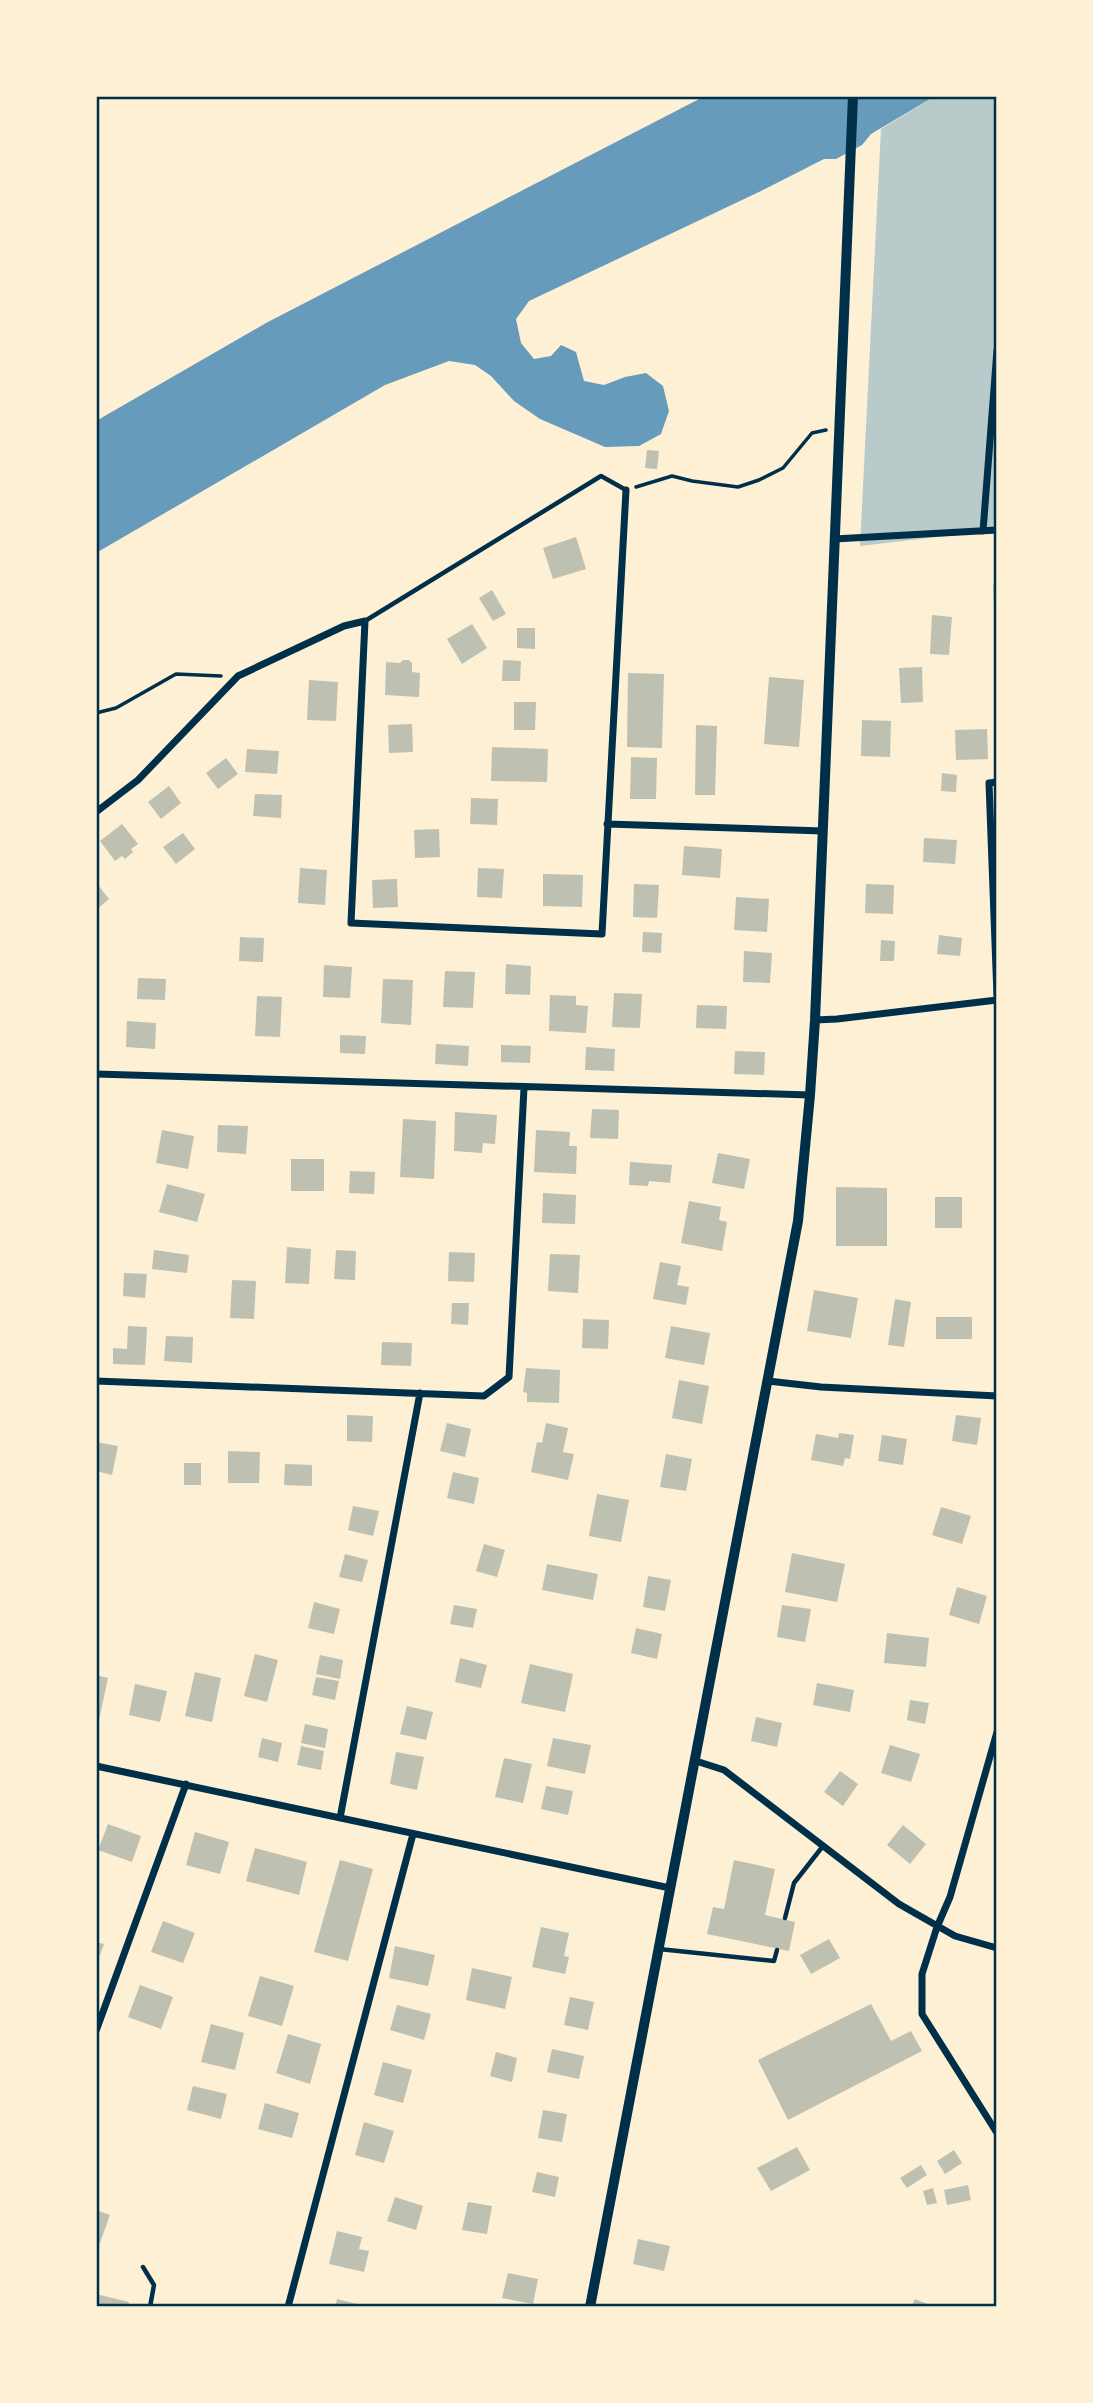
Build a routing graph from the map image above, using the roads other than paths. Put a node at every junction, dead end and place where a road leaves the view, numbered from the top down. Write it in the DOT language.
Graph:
graph roads {
  1 [pos="853,96"];
  2 [pos="997,350"];
  3 [pos="626,490"];
  4 [pos="997,530"];
  5 [pos="983,531"];
  6 [pos="834,539"];
  7 [pos="366,621"];
  8 [pos="993,783"];
  9 [pos="96,812"];
  10 [pos="607,824"];
  11 [pos="823,831"];
  12 [pos="997,998"];
  13 [pos="815,1020"];
  14 [pos="96,1074"];
  15 [pos="524,1088"];
  16 [pos="810,1095"];
  17 [pos="96,1381"];
  18 [pos="768,1381"];
  19 [pos="421,1393"];
  20 [pos="997,1396"];
  21 [pos="997,1732"];
  22 [pos="995,1754"];
  23 [pos="696,1761"];
  24 [pos="96,1766"];
  25 [pos="186,1784"];
  26 [pos="340,1818"];
  27 [pos="413,1835"];
  28 [pos="822,1846"];
  29 [pos="670,1888"];
  30 [pos="785,1918"];
  31 [pos="937,1927"];
  32 [pos="658,1948"];
  33 [pos="997,1948"];
  34 [pos="777,1950"];
  35 [pos="96,2031"];
  36 [pos="997,2133"];
  37 [pos="143,2267"];
  38 [pos="150,2307"];
  39 [pos="288,2307"];
  40 [pos="590,2307"];
  1 -- 6 [label="main road"];
  2 -- 5 [label="street"];
  3 -- 7 [label="lane"];
  3 -- 10 [label="street"];
  4 -- 5 [label="street"];
  5 -- 6 [label="street"];
  6 -- 11 [label="main road"];
  7 -- 9 [label="street"];
  7 -- 10 [label="street"];
  8 -- 12 [label="street"];
  10 -- 11 [label="street"];
  11 -- 13 [label="main road"];
  12 -- 13 [label="street"];
  13 -- 16 [label="main road"];
  14 -- 15 [label="street"];
  15 -- 16 [label="street"];
  15 -- 19 [label="street"];
  16 -- 18 [label="main road"];
  17 -- 19 [label="street"];
  18 -- 20 [label="street"];
  18 -- 23 [label="main road"];
  19 -- 26 [label="street"];
  21 -- 22 [label="street"];
  22 -- 31 [label="street"];
  23 -- 28 [label="street"];
  23 -- 29 [label="main road"];
  24 -- 25 [label="street"];
  25 -- 26 [label="street"];
  25 -- 35 [label="street"];
  26 -- 27 [label="street"];
  27 -- 29 [label="street"];
  27 -- 39 [label="street"];
  28 -- 30 [label="lane"];
  28 -- 31 [label="street"];
  29 -- 32 [label="main road"];
  31 -- 33 [label="street"];
  31 -- 36 [label="street"];
  32 -- 34 [label="lane"];
  32 -- 40 [label="main road"];
  37 -- 38 [label="lane"];
}
